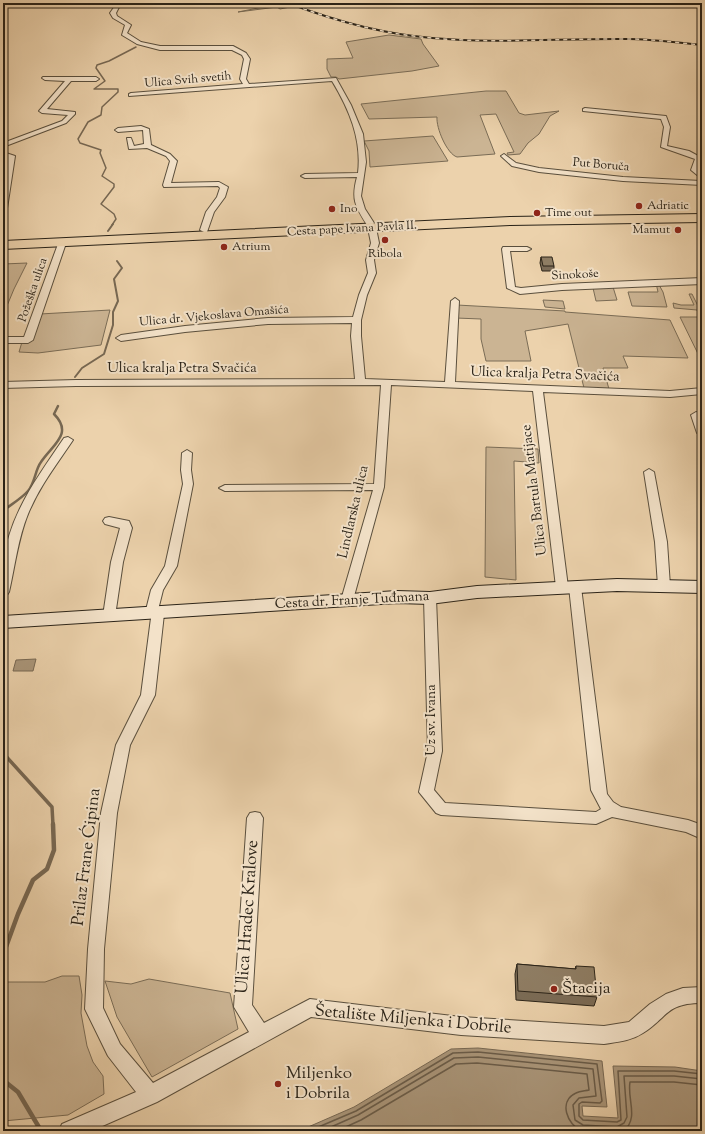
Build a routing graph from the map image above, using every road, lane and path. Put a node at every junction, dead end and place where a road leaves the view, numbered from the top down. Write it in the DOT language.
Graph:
graph roads {
  1 [pos="119,3"];
  2 [pos="45,78"];
  3 [pos="69,79"];
  4 [pos="96,79"];
  5 [pos="247,85"];
  6 [pos="131,95"];
  7 [pos="585,110"];
  8 [pos="118,130"];
  9 [pos="129,139"];
  10 [pos="3,145"];
  11 [pos="148,146"];
  12 [pos="3,154"];
  13 [pos="504,156"];
  14 [pos="700,158"];
  15 [pos="361,175"];
  16 [pos="305,176"];
  17 [pos="702,182"];
  18 [pos="3,208"];
  19 [pos="702,213"];
  20 [pos="702,218"];
  21 [pos="371,226"];
  22 [pos="204,230"];
  23 [pos="3,239"];
  24 [pos="3,245"];
  25 [pos="61,246"];
  26 [pos="527,249"];
  27 [pos="702,281"];
  28 [pos="455,301"];
  29 [pos="357,320"];
  30 [pos="121,338"];
  31 [pos="3,340"];
  32 [pos="360,382"];
  33 [pos="386,382"];
  34 [pos="3,385"];
  35 [pos="450,385"];
  36 [pos="538,389"];
  37 [pos="702,391"];
  38 [pos="696,415"];
  39 [pos="702,433"];
  40 [pos="68,440"];
  41 [pos="188,453"];
  42 [pos="649,472"];
  43 [pos="379,487"];
  44 [pos="224,488"];
  45 [pos="109,521"];
  46 [pos="664,586"];
  47 [pos="568,587"];
  48 [pos="702,587"];
  49 [pos="3,592"];
  50 [pos="430,598"];
  51 [pos="347,600"];
  52 [pos="155,614"];
  53 [pos="109,616"];
  54 [pos="3,622"];
  55 [pos="610,810"];
  56 [pos="255,818"];
  57 [pos="702,832"];
  58 [pos="702,995"];
  59 [pos="261,1034"];
  60 [pos="150,1094"];
  61 [pos="69,1131"];
  1 -- 5 [label="street, Ulica Svih svetih"];
  2 -- 3 [label="street"];
  3 -- 4 [label="street"];
  3 -- 10 [label="street"];
  5 -- 6 [label="street, Ulica Svih svetih"];
  5 -- 15 [label="street, Ulica Svih svetih"];
  7 -- 14 [label="street"];
  8 -- 11 [label="street"];
  9 -- 11 [label="street"];
  11 -- 22 [label="street"];
  12 -- 18 [label="street"];
  13 -- 17 [label="street, Put Boruča"];
  14 -- 17 [label="street"];
  15 -- 16 [label="street"];
  15 -- 21 [label="street, Ulica Svih svetih"];
  19 -- 21 [label="main road, Cesta pape Ivana Pavla II."];
  20 -- 21 [label="main road, Cesta pape Ivana Pavla II."];
  21 -- 22 [label="main road, Cesta pape Ivana Pavla II."];
  21 -- 24 [label="main road, Cesta pape Ivana Pavla II."];
  21 -- 29 [label="street"];
  22 -- 23 [label="main road, Cesta pape Ivana Pavla II."];
  25 -- 31 [label="street, Požeška ulica"];
  26 -- 27 [label="street, Sinokoše"];
  28 -- 35 [label="street"];
  29 -- 30 [label="street, Ulica dr. Vjekoslava Omašića"];
  29 -- 32 [label="street"];
  32 -- 33 [label="street, Ulica kralja Petra Svačića"];
  32 -- 34 [label="street, Ulica kralja Petra Svačića"];
  33 -- 35 [label="street, Ulica kralja Petra Svačića"];
  33 -- 43 [label="street, Lindlarska ulica"];
  35 -- 36 [label="street, Ulica kralja Petra Svačića"];
  36 -- 37 [label="street, Ulica kralja Petra Svačića"];
  36 -- 47 [label="street, Ulica Bartula Matijace"];
  38 -- 39 [label="street"];
  40 -- 49 [label="street"];
  41 -- 52 [label="street, Prilaz Frane Ćipina"];
  42 -- 46 [label="street"];
  43 -- 44 [label="street"];
  43 -- 51 [label="street, Lindlarska ulica"];
  45 -- 53 [label="street"];
  46 -- 47 [label="main road, Cesta dr. Franje Tuđmana"];
  46 -- 48 [label="main road, Cesta dr. Franje Tuđmana"];
  47 -- 50 [label="main road, Cesta dr. Franje Tuđmana"];
  47 -- 55 [label="street"];
  50 -- 51 [label="main road, Cesta dr. Franje Tuđmana"];
  50 -- 55 [label="street, Uz sv. Ivana"];
  51 -- 52 [label="main road, Cesta dr. Franje Tuđmana"];
  52 -- 53 [label="main road, Cesta dr. Franje Tuđmana"];
  52 -- 60 [label="street, Prilaz Frane Ćipina"];
  53 -- 54 [label="main road, Cesta dr. Franje Tuđmana"];
  55 -- 57 [label="street"];
  56 -- 59 [label="street, Ulica Hradec Kralove"];
  58 -- 59 [label="street, Šetalište Miljenka i Dobrile"];
  59 -- 60 [label="street, Šetalište Miljenka i Dobrile"];
  60 -- 61 [label="street, Šetalište Miljenka i Dobrile"];
}
